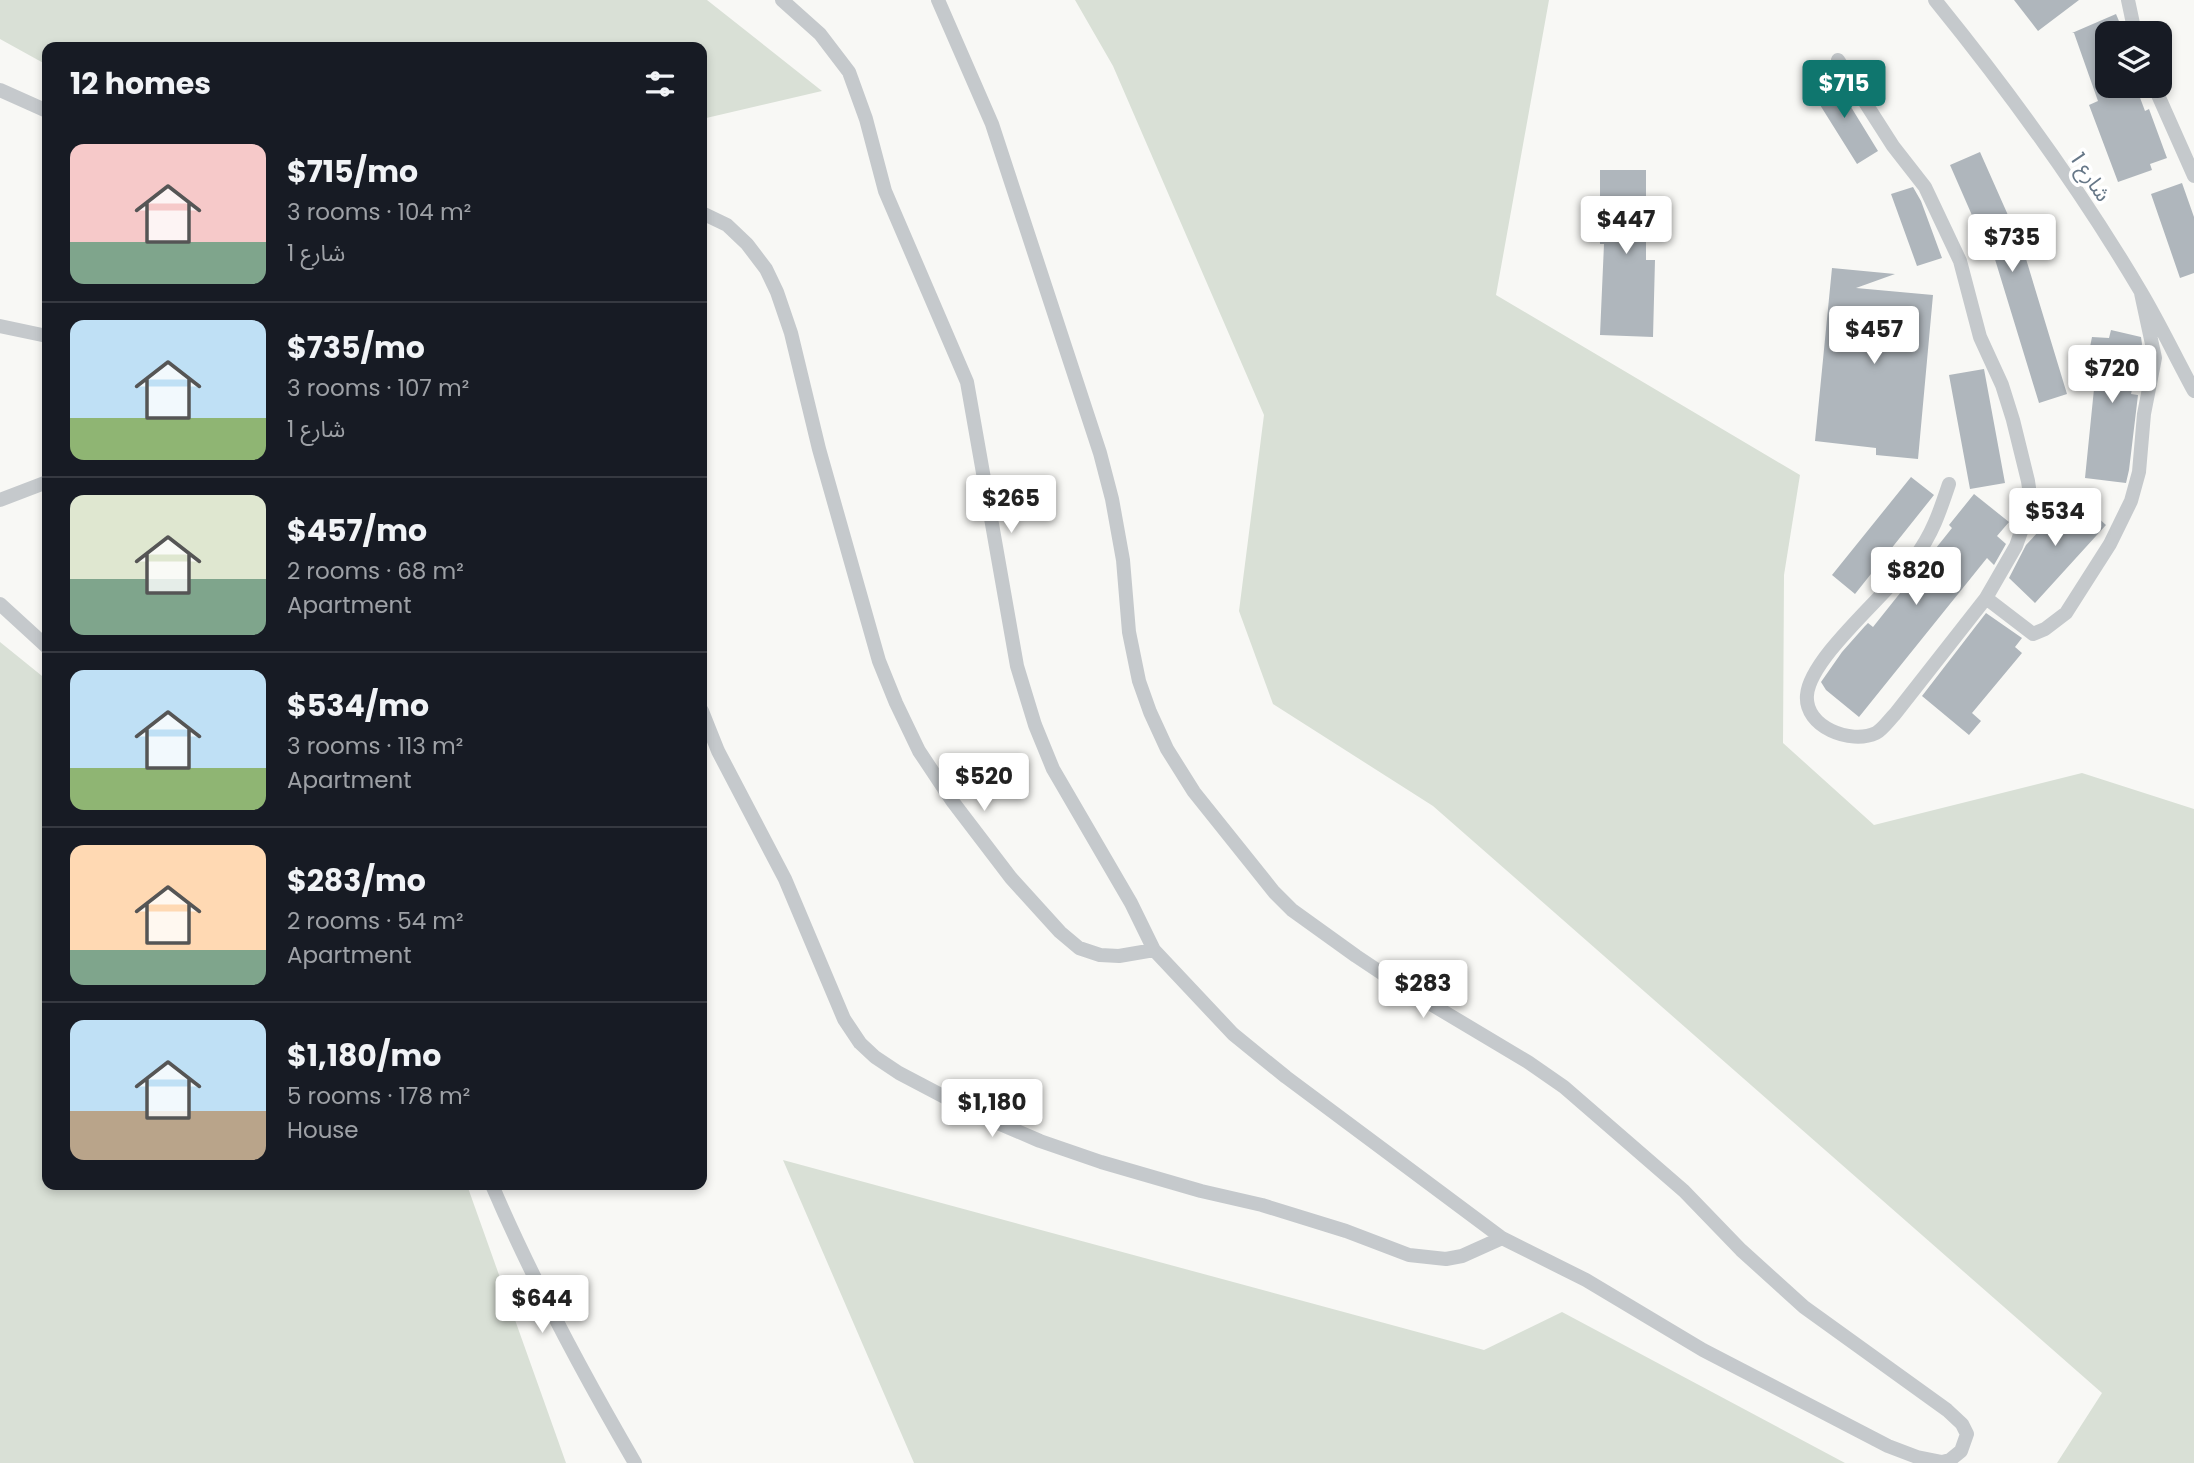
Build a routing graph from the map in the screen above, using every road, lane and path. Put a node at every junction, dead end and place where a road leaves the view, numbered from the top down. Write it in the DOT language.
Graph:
graph roads {
  1 [pos="782,0"];
  2 [pos="938,0"];
  3 [pos="1935,0"];
  4 [pos="2127,0"];
  5 [pos="2132,21"];
  6 [pos="1838,60"];
  7 [pos="0,90"];
  8 [pos="2159,98"];
  9 [pos="42,109"];
  10 [pos="2194,176"];
  11 [pos="707,215"];
  12 [pos="2141,293"];
  13 [pos="0,326"];
  14 [pos="42,335"];
  15 [pos="2194,391"];
  16 [pos="42,483"];
  17 [pos="1949,484"];
  18 [pos="0,500"];
  19 [pos="1986,598"];
  20 [pos="0,604"];
  21 [pos="42,643"];
  22 [pos="707,724"];
  23 [pos="1154,950"];
  24 [pos="494,1190"];
  25 [pos="1502,1238"];
  26 [pos="635,1463"];
  1 -- 23 [label="street"];
  2 -- 25 [label="street"];
  3 -- 12 [label="street, شارع 1"];
  4 -- 5 [label="street"];
  6 -- 19 [label="street"];
  7 -- 9 [label="street"];
  8 -- 10 [label="street"];
  11 -- 23 [label="street"];
  12 -- 15 [label="street, شارع 1"];
  12 -- 19 [label="street"];
  13 -- 14 [label="street"];
  16 -- 18 [label="street"];
  17 -- 19 [label="street"];
  20 -- 21 [label="street"];
  22 -- 25 [label="street"];
  23 -- 25 [label="street"];
  24 -- 26 [label="street"];
}
